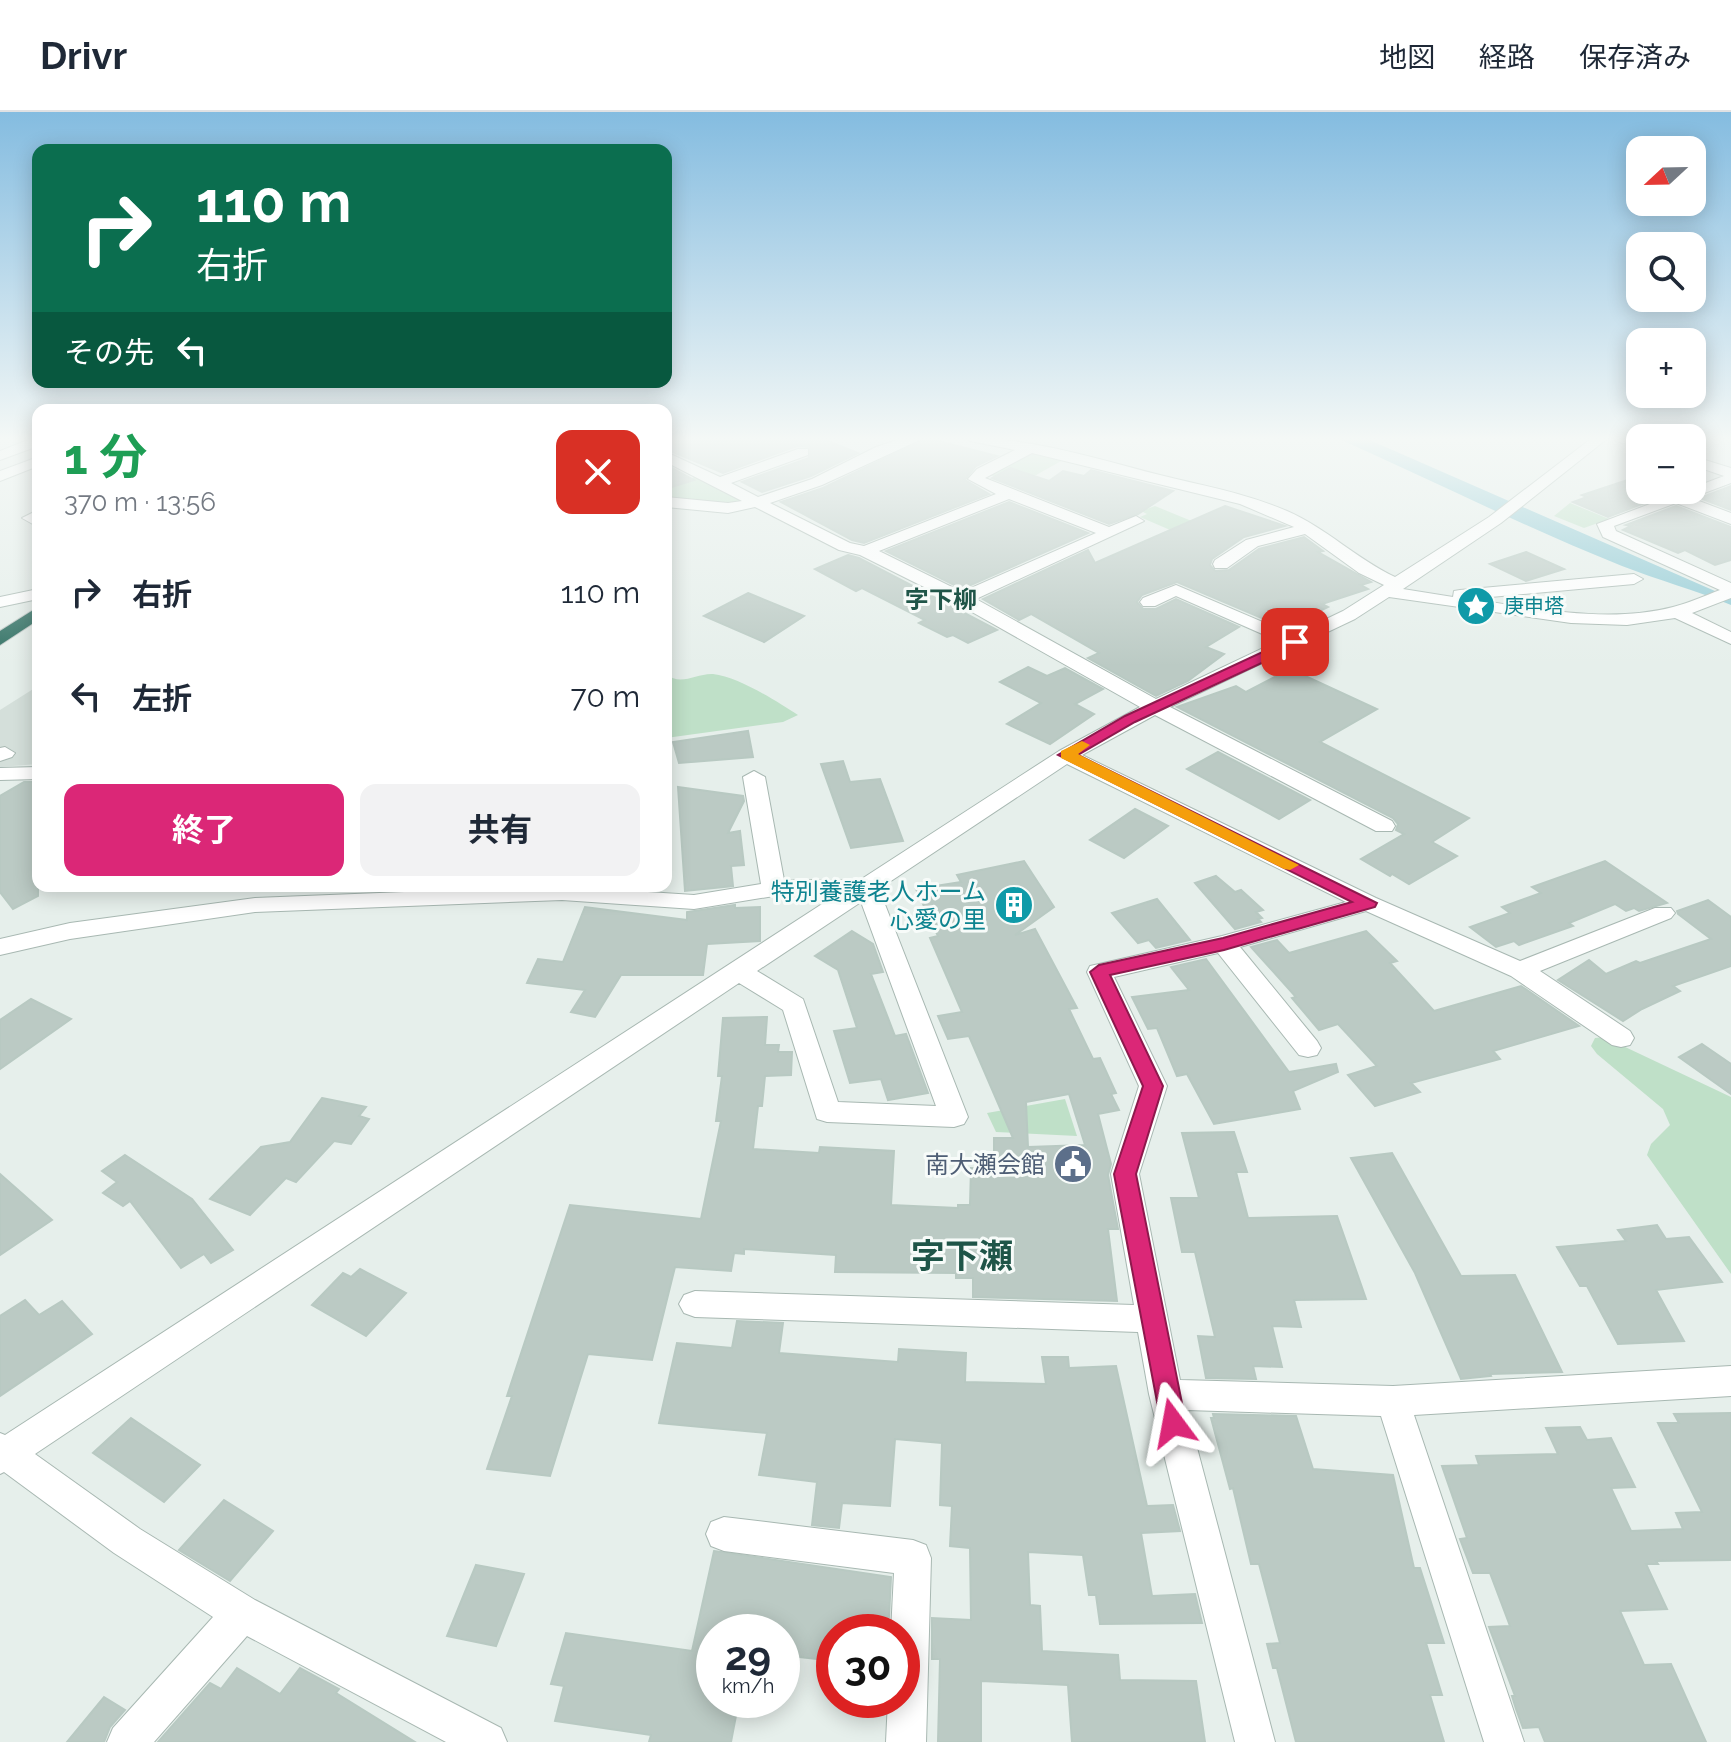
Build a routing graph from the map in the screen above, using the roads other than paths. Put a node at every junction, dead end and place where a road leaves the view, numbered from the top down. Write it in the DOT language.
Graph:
graph roads {
  1 [pos="781,514"];
  2 [pos="958,514"];
  3 [pos="1061,514"];
  4 [pos="1281,514"];
  5 [pos="1502,514"];
  6 [pos="1633,514"];
  7 [pos="1136,521"];
  8 [pos="1308,528"];
  9 [pos="1110,533"];
  10 [pos="865,551"];
  11 [pos="1221,564"];
  12 [pos="1634,579"];
  13 [pos="1392,588"];
  14 [pos="1731,590"];
  15 [pos="32,595"];
  16 [pos="962,599"];
  17 [pos="1434,600"];
  18 [pos="0,602"];
  19 [pos="1149,602"];
  20 [pos="1677,612"];
  21 [pos="32,616"];
  22 [pos="1731,639"];
  23 [pos="0,640"];
  24 [pos="1295,642"];
  25 [pos="1155,707"];
  26 [pos="1066,755"];
  27 [pos="32,773"];
  28 [pos="0,774"];
  29 [pos="754,777"];
  30 [pos="1384,826"];
  31 [pos="867,887"];
  32 [pos="774,889"];
  33 [pos="418,892"];
  34 [pos="1368,903"];
  35 [pos="1663,913"];
  36 [pos="1224,944"];
  37 [pos="0,947"];
  38 [pos="1520,970"];
  39 [pos="738,971"];
  40 [pos="1621,1038"];
  41 [pos="1308,1048"];
  42 [pos="695,1304"];
  43 [pos="1152,1319"];
  44 [pos="1731,1381"];
  45 [pos="1166,1394"];
  46 [pos="1393,1401"];
  47 [pos="2,1454"];
  48 [pos="724,1534"];
  49 [pos="242,1613"];
  50 [pos="127,1742"];
  51 [pos="487,1742"];
  52 [pos="906,1742"];
  53 [pos="1255,1742"];
  54 [pos="1504,1742"];
  1 -- 10 [label="street"];
  2 -- 10 [label="street"];
  3 -- 9 [label="street"];
  4 -- 8 [label="street"];
  5 -- 13 [label="street"];
  6 -- 14 [label="street"];
  7 -- 9 [label="street"];
  8 -- 11 [label="street"];
  8 -- 13 [label="street"];
  9 -- 16 [label="street"];
  10 -- 16 [label="street"];
  12 -- 17 [label="street"];
  13 -- 17 [label="street"];
  13 -- 24 [label="street"];
  14 -- 20 [label="street"];
  15 -- 18 [label="street"];
  16 -- 25 [label="street"];
  17 -- 20 [label="street"];
  19 -- 24 [label="street"];
  20 -- 22 [label="street"];
  21 -- 23 [label="highway"];
  24 -- 25 [label="street"];
  25 -- 26 [label="street"];
  25 -- 30 [label="street"];
  26 -- 31 [label="street"];
  26 -- 34 [label="street"];
  27 -- 28 [label="street"];
  29 -- 32 [label="street"];
  31 -- 32 [label="street"];
  31 -- 39 [label="street"];
  31 -- 39 [label="street"];
  32 -- 33 [label="street"];
  33 -- 37 [label="street"];
  34 -- 36 [label="street"];
  34 -- 38 [label="street"];
  35 -- 38 [label="street"];
  36 -- 41 [label="street"];
  36 -- 43 [label="street"];
  38 -- 40 [label="street"];
  39 -- 47 [label="street"];
  42 -- 43 [label="street"];
  43 -- 45 [label="street"];
  44 -- 46 [label="street"];
  45 -- 46 [label="street"];
  45 -- 53 [label="street"];
  46 -- 54 [label="street"];
  47 -- 49 [label="street"];
  48 -- 52 [label="street"];
  49 -- 50 [label="street"];
  49 -- 51 [label="street"];
}
